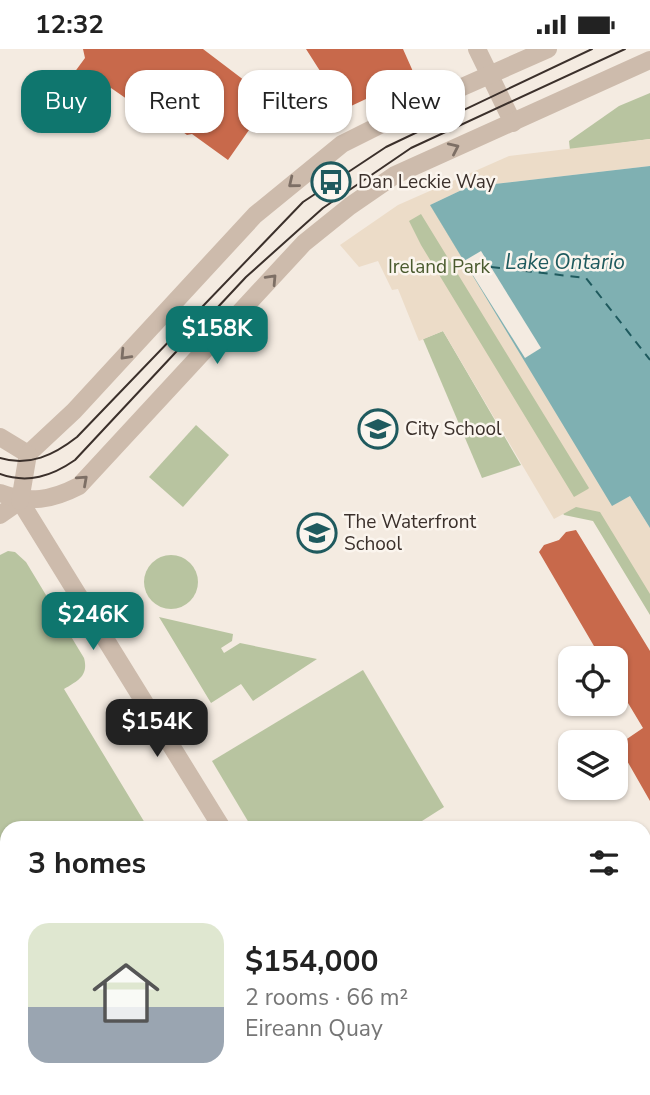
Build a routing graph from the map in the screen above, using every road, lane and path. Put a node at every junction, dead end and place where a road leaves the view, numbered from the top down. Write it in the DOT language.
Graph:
graph roads {
  1 [pos="477,49"];
  2 [pos="548,49"];
  3 [pos="650,60"];
  4 [pos="490,75"];
  5 [pos="513,123"];
  6 [pos="0,437"];
  7 [pos="29,454"];
  8 [pos="0,493"];
  9 [pos="20,501"];
  10 [pos="0,515"];
  11 [pos="218,821"];
  1 -- 4 [label="street"];
  2 -- 4 [label="street"];
  3 -- 5 [label="street"];
  4 -- 5 [label="street"];
  4 -- 7 [label="street, one-way"];
  9 -- 5 [label="street, one-way"];
  6 -- 7 [label="street"];
  7 -- 9 [label="street"];
  8 -- 9 [label="street"];
  9 -- 10 [label="street"];
  9 -- 11 [label="street"];
}
